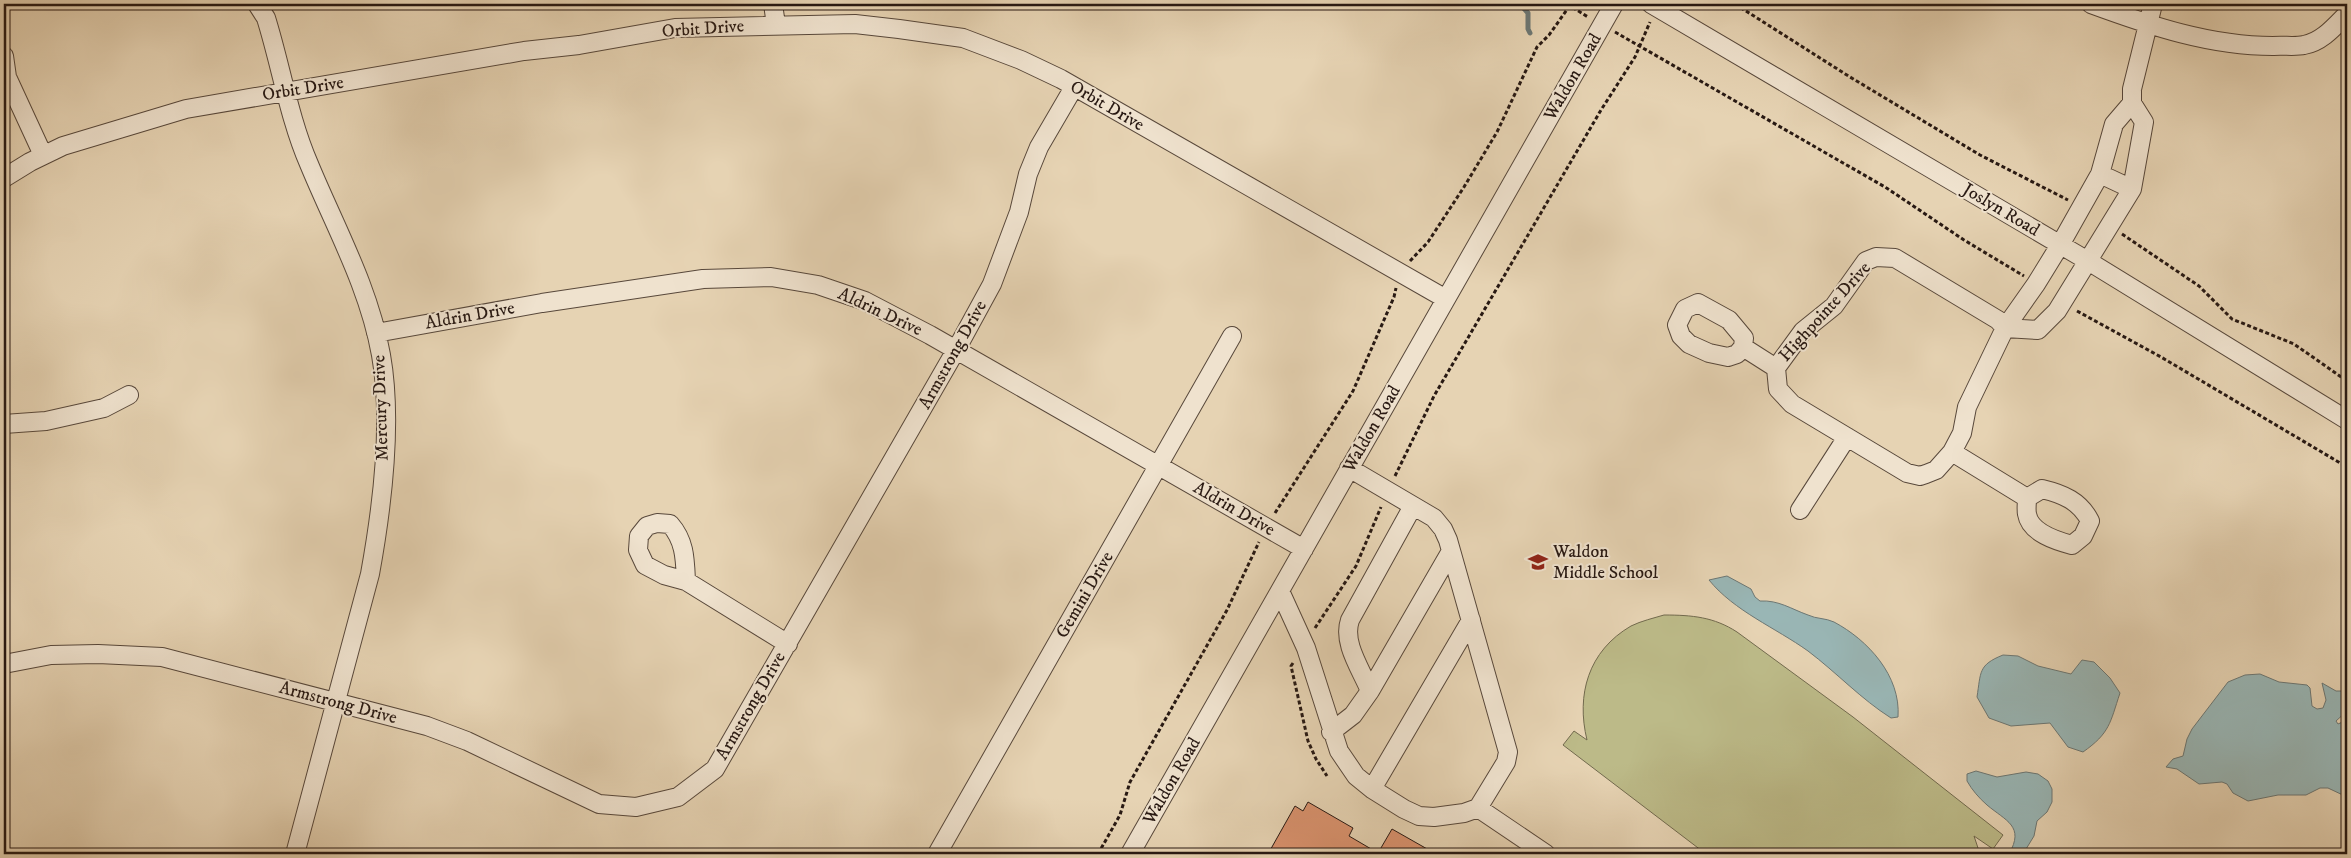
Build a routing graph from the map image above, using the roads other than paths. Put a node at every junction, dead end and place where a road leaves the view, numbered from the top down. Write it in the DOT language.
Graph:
graph roads {
  1 [pos="257,4"];
  2 [pos="773,4"];
  3 [pos="1614,4"];
  4 [pos="2091,4"];
  5 [pos="2153,4"];
  6 [pos="1655,6"];
  7 [pos="2347,14"];
  8 [pos="2147,24"];
  9 [pos="776,25"];
  10 [pos="4,56"];
  11 [pos="1074,87"];
  12 [pos="287,93"];
  13 [pos="2132,103"];
  14 [pos="43,155"];
  15 [pos="2100,174"];
  16 [pos="4,178"];
  17 [pos="2132,189"];
  18 [pos="2060,245"];
  19 [pos="2088,261"];
  20 [pos="1446,299"];
  21 [pos="2005,328"];
  22 [pos="376,333"];
  23 [pos="1232,336"];
  24 [pos="1743,347"];
  25 [pos="956,350"];
  26 [pos="1776,368"];
  27 [pos="129,395"];
  28 [pos="2347,420"];
  29 [pos="4,424"];
  30 [pos="1847,437"];
  31 [pos="1952,452"];
  32 [pos="1158,466"];
  33 [pos="1349,468"];
  34 [pos="2027,498"];
  35 [pos="1413,506"];
  36 [pos="1800,510"];
  37 [pos="1304,549"];
  38 [pos="1451,551"];
  39 [pos="686,581"];
  40 [pos="1280,591"];
  41 [pos="1471,620"];
  42 [pos="788,644"];
  43 [pos="4,664"];
  44 [pos="1370,690"];
  45 [pos="337,703"];
  46 [pos="1331,732"];
  47 [pos="1372,789"];
  48 [pos="1478,808"];
  49 [pos="295,854"];
  50 [pos="937,854"];
  51 [pos="1130,854"];
  52 [pos="1546,854"];
  1 -- 12 [label="street, Mercury Drive"];
  2 -- 9 [label="street"];
  3 -- 20 [label="street, Waldon Road"];
  4 -- 8 [label="street"];
  5 -- 8 [label="street"];
  6 -- 18 [label="street, Joslyn Road"];
  7 -- 8 [label="street"];
  8 -- 13 [label="street"];
  9 -- 11 [label="street, Orbit Drive"];
  9 -- 12 [label="street, Orbit Drive"];
  10 -- 14 [label="street"];
  11 -- 20 [label="street, Orbit Drive"];
  11 -- 25 [label="street, Armstrong Drive"];
  12 -- 14 [label="street, Orbit Drive"];
  12 -- 22 [label="street, Mercury Drive"];
  13 -- 15 [label="street"];
  13 -- 17 [label="street"];
  14 -- 16 [label="street, Orbit Drive"];
  15 -- 17 [label="street"];
  15 -- 18 [label="street"];
  17 -- 19 [label="street"];
  18 -- 19 [label="street, Joslyn Road"];
  18 -- 21 [label="street"];
  19 -- 21 [label="street"];
  19 -- 28 [label="street, Joslyn Road"];
  20 -- 33 [label="street, Waldon Road"];
  21 -- 26 [label="street, Highpointe Drive"];
  21 -- 31 [label="street"];
  22 -- 25 [label="street, Aldrin Drive"];
  22 -- 45 [label="street, Mercury Drive"];
  23 -- 32 [label="street, Gemini Drive"];
  24 -- 26 [label="street"];
  25 -- 32 [label="street, Aldrin Drive"];
  25 -- 42 [label="street, Armstrong Drive"];
  26 -- 30 [label="street"];
  27 -- 29 [label="street"];
  30 -- 31 [label="street"];
  30 -- 36 [label="street"];
  31 -- 34 [label="street"];
  32 -- 37 [label="street, Aldrin Drive"];
  32 -- 50 [label="street, Gemini Drive"];
  33 -- 35 [label="street"];
  33 -- 37 [label="street, Waldon Road"];
  35 -- 38 [label="street"];
  35 -- 44 [label="street"];
  37 -- 40 [label="street, Waldon Road"];
  38 -- 41 [label="street"];
  38 -- 44 [label="street"];
  39 -- 42 [label="street"];
  40 -- 46 [label="street"];
  40 -- 51 [label="street, Waldon Road"];
  41 -- 47 [label="street"];
  41 -- 48 [label="street"];
  42 -- 45 [label="street, Armstrong Drive"];
  43 -- 45 [label="street, Armstrong Drive"];
  44 -- 46 [label="street"];
  45 -- 49 [label="street, Mercury Drive"];
  46 -- 47 [label="street"];
  47 -- 48 [label="street"];
  48 -- 52 [label="street"];
}
